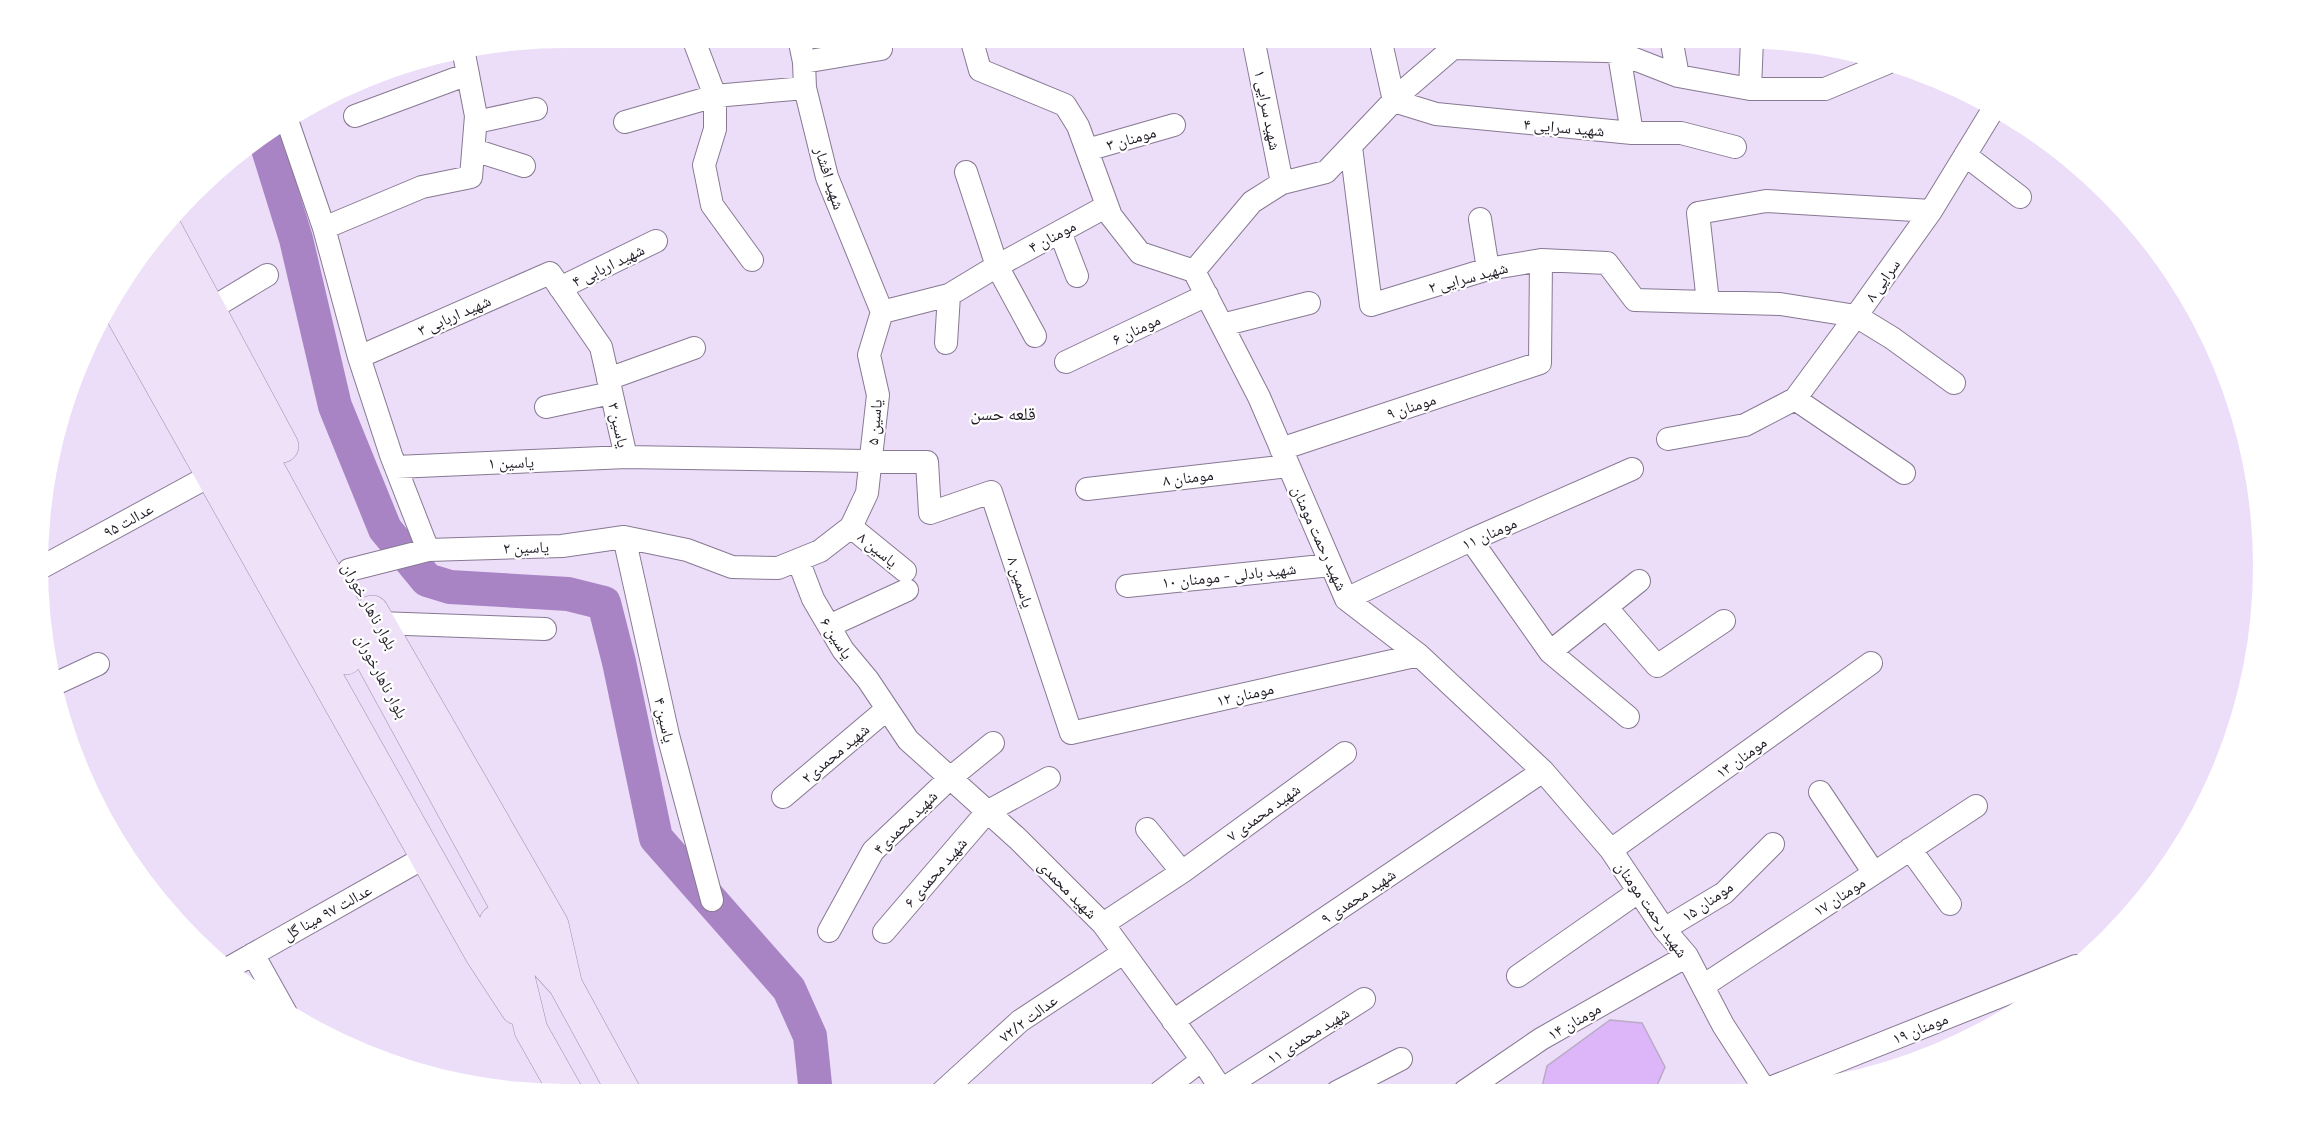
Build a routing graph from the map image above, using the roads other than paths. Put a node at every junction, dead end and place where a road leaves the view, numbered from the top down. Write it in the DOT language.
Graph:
graph roads {
  1 [pos="697,48"];
  2 [pos="801,48"];
  3 [pos="974,48"];
  4 [pos="1255,48"];
  5 [pos="1382,48"];
  6 [pos="1447,48"];
  7 [pos="1618,48"];
  8 [pos="1624,48"];
  9 [pos="1673,48"];
  10 [pos="1752,48"];
  11 [pos="881,49"];
  12 [pos="804,62"];
  13 [pos="466,64"];
  14 [pos="1876,68"];
  15 [pos="1678,76"];
  16 [pos="805,88"];
  17 [pos="1750,89"];
  18 [pos="715,96"];
  19 [pos="1394,101"];
  20 [pos="536,109"];
  21 [pos="1990,115"];
  22 [pos="355,116"];
  23 [pos="476,122"];
  24 [pos="625,122"];
  25 [pos="1174,125"];
  26 [pos="290,128"];
  27 [pos="1632,133"];
  28 [pos="1351,147"];
  29 [pos="1735,147"];
  30 [pos="474,150"];
  31 [pos="1087,150"];
  32 [pos="1965,155"];
  33 [pos="524,166"];
  34 [pos="966,172"];
  35 [pos="1282,183"];
  36 [pos="2020,197"];
  37 [pos="1107,206"];
  38 [pos="1931,211"];
  39 [pos="1480,219"];
  40 [pos="324,228"];
  41 [pos="1060,232"];
  42 [pos="168,235"];
  43 [pos="656,241"];
  44 [pos="152,256"];
  45 [pos="752,260"];
  46 [pos="1541,260"];
  47 [pos="997,266"];
  48 [pos="1488,269"];
  49 [pos="1194,271"];
  50 [pos="267,275"];
  51 [pos="1077,276"];
  52 [pos="135,278"];
  53 [pos="555,281"];
  54 [pos="949,295"];
  55 [pos="1207,295"];
  56 [pos="1708,302"];
  57 [pos="1309,303"];
  58 [pos="1780,304"];
  59 [pos="118,306"];
  60 [pos="209,310"];
  61 [pos="882,312"];
  62 [pos="1856,316"];
  63 [pos="1222,324"];
  64 [pos="1035,336"];
  65 [pos="946,343"];
  66 [pos="694,348"];
  67 [pos="359,357"];
  68 [pos="1066,362"];
  69 [pos="1954,383"];
  70 [pos="610,386"];
  71 [pos="1795,399"];
  72 [pos="546,407"];
  73 [pos="1668,439"];
  74 [pos="626,457"];
  75 [pos="1285,457"];
  76 [pos="870,462"];
  77 [pos="396,468"];
  78 [pos="1632,469"];
  79 [pos="1904,472"];
  80 [pos="213,474"];
  81 [pos="1087,489"];
  82 [pos="930,513"];
  83 [pos="851,527"];
  84 [pos="624,537"];
  85 [pos="1471,540"];
  86 [pos="422,551"];
  87 [pos="798,560"];
  88 [pos="48,564"];
  89 [pos="1331,565"];
  90 [pos="349,570"];
  91 [pos="1639,581"];
  92 [pos="1127,586"];
  93 [pos="1346,599"];
  94 [pos="1606,607"];
  95 [pos="1724,621"];
  96 [pos="379,624"];
  97 [pos="829,626"];
  98 [pos="545,628"];
  99 [pos="1550,652"];
  100 [pos="1419,655"];
  101 [pos="1871,663"];
  102 [pos="98,664"];
  103 [pos="61,681"];
  104 [pos="887,709"];
  105 [pos="1628,717"];
  106 [pos="1071,733"];
  107 [pos="993,743"];
  108 [pos="1345,753"];
  109 [pos="1543,771"];
  110 [pos="949,778"];
  111 [pos="1049,778"];
  112 [pos="1820,792"];
  113 [pos="783,797"];
  114 [pos="1976,806"];
  115 [pos="987,812"];
  116 [pos="1148,829"];
  117 [pos="1773,844"];
  118 [pos="1911,849"];
  119 [pos="1611,850"];
  120 [pos="427,856"];
  121 [pos="1182,872"];
  122 [pos="1874,873"];
  123 [pos="1638,892"];
  124 [pos="712,900"];
  125 [pos="1950,904"];
  126 [pos="1103,924"];
  127 [pos="1664,929"];
  128 [pos="829,931"];
  129 [pos="884,932"];
  130 [pos="1123,953"];
  131 [pos="253,954"];
  132 [pos="1687,956"];
  133 [pos="235,964"];
  134 [pos="1518,976"];
  135 [pos="2052,976"];
  136 [pos="565,984"];
  137 [pos="1703,986"];
  138 [pos="276,996"];
  139 [pos="1364,999"];
  140 [pos="1173,1021"];
  141 [pos="531,1030"];
  142 [pos="1401,1059"];
  143 [pos="1202,1060"];
  144 [pos="1786,1081"];
  145 [pos="1761,1083"];
  146 [pos="561,1084"];
  147 [pos="620,1084"];
  148 [pos="950,1084"];
  149 [pos="1170,1084"];
  150 [pos="1217,1084"];
  151 [pos="1233,1084"];
  152 [pos="1353,1084"];
  153 [pos="1475,1084"];
  1 -- 18 [label="street"];
  2 -- 12 [label="street, شهید افشار"];
  3 -- 31 [label="street"];
  4 -- 35 [label="street, شهید سرایی ۱"];
  5 -- 19 [label="street"];
  6 -- 19 [label="street"];
  7 -- 27 [label="street"];
  8 -- 15 [label="street"];
  9 -- 15 [label="street"];
  10 -- 17 [label="street"];
  11 -- 12 [label="street"];
  12 -- 16 [label="street, شهید افشار"];
  13 -- 22 [label="street"];
  13 -- 23 [label="street"];
  14 -- 17 [label="street"];
  15 -- 17 [label="street"];
  16 -- 18 [label="street"];
  16 -- 61 [label="street, شهید افشار"];
  18 -- 24 [label="street"];
  18 -- 45 [label="street"];
  19 -- 27 [label="street, شهید سرایی ۴"];
  19 -- 28 [label="street"];
  20 -- 23 [label="street"];
  21 -- 32 [label="street, سرایی ۸"];
  23 -- 30 [label="street"];
  25 -- 31 [label="street, مومنان ۳"];
  26 -- 40 [label="street"];
  27 -- 29 [label="street, شهید سرایی ۴"];
  28 -- 35 [label="street"];
  28 -- 48 [label="street, شهید سرایی ۲"];
  30 -- 33 [label="street"];
  30 -- 40 [label="street"];
  31 -- 37 [label="street"];
  32 -- 36 [label="street"];
  32 -- 38 [label="street, سرایی ۸"];
  34 -- 47 [label="street"];
  35 -- 49 [label="street"];
  37 -- 41 [label="street, ۴ مومنان"];
  37 -- 49 [label="street"];
  38 -- 56 [label="street"];
  38 -- 62 [label="street, سرایی ۸"];
  39 -- 48 [label="street"];
  40 -- 67 [label="street"];
  41 -- 47 [label="street, ۴ مومنان"];
  41 -- 51 [label="street"];
  42 -- 60 [label="main road, بلوار ناهار خوران"];
  43 -- 53 [label="street, شهید اربابی ۴"];
  44 -- 136 [label="main road, بلوار ناهارخوران"];
  46 -- 48 [label="street, شهید سرایی ۲"];
  46 -- 56 [label="street, شهید سرایی ۲"];
  46 -- 75 [label="street, مومنان ۹"];
  47 -- 54 [label="street, ۴ مومنان"];
  47 -- 64 [label="street"];
  49 -- 55 [label="street, شهید رحمت مومنان"];
  50 -- 60 [label="street"];
  52 -- 141 [label="main road, بلوار ناهارخوران"];
  53 -- 67 [label="street, شهید اربابی ۳"];
  53 -- 70 [label="street, یاسین ۳"];
  54 -- 61 [label="street, ۴ مومنان"];
  54 -- 65 [label="street"];
  55 -- 63 [label="street, شهید رحمت مومنان"];
  55 -- 68 [label="street, مومنان ۶"];
  56 -- 58 [label="street, شهید سرایی ۲"];
  57 -- 63 [label="street"];
  58 -- 62 [label="street, سرایی ۸"];
  59 -- 80 [label="main road"];
  60 -- 90 [label="main road, بلوار ناهار خوران"];
  61 -- 76 [label="street, یاسین ۵"];
  62 -- 69 [label="street"];
  62 -- 71 [label="street"];
  63 -- 75 [label="street, شهید رحمت مومنان"];
  66 -- 70 [label="street"];
  67 -- 77 [label="street"];
  70 -- 72 [label="street"];
  70 -- 74 [label="street, یاسین ۳"];
  71 -- 73 [label="street"];
  71 -- 79 [label="street"];
  74 -- 76 [label="street, یاسین ۱"];
  74 -- 77 [label="street, یاسین ۱"];
  75 -- 81 [label="street, مومنان ۸"];
  75 -- 89 [label="street, شهید رحمت مومنان"];
  76 -- 82 [label="street, یاسین ۱"];
  76 -- 83 [label="street, یاسین ۵"];
  77 -- 86 [label="street"];
  78 -- 85 [label="street, مومنان ۱۱"];
  80 -- 88 [label="street, عدالت ۹۵"];
  80 -- 120 [label="main road"];
  82 -- 106 [label="street, یاسمین ۸"];
  83 -- 87 [label="street, یاسین ۲"];
  83 -- 97 [label="street, یاسین ۸"];
  84 -- 86 [label="street, یاسین ۲"];
  84 -- 87 [label="street, یاسین ۲"];
  84 -- 124 [label="street, یاسین ۴"];
  85 -- 93 [label="street, مومنان ۱۱"];
  85 -- 99 [label="street"];
  86 -- 90 [label="street, یاسین ۲"];
  87 -- 97 [label="street, یاسین ۶"];
  89 -- 92 [label="street, شهید بادلی - مومنان ۱۰"];
  89 -- 93 [label="street, شهید رحمت مومنان"];
  90 -- 96 [label="main road, بلوار ناهار خوران"];
  91 -- 94 [label="street"];
  93 -- 100 [label="street, شهید رحمت مومنان"];
  94 -- 95 [label="street"];
  94 -- 99 [label="street"];
  96 -- 98 [label="street"];
  96 -- 136 [label="main road, بلوار ناهار خوران"];
  97 -- 104 [label="street, یاسین ۶"];
  99 -- 105 [label="street"];
  100 -- 106 [label="street, مومنان ۱۲"];
  100 -- 109 [label="street, شهید رحمت مومنان"];
  101 -- 119 [label="street, مومنان ۱۳"];
  102 -- 103 [label="street"];
  104 -- 110 [label="street, شهید محمدی"];
  104 -- 113 [label="street, شهید محمدی۲"];
  107 -- 110 [label="street, شهید محمدی۴"];
  108 -- 121 [label="street, شهید محمدی ۷"];
  109 -- 119 [label="street, شهید رحمت مومنان"];
  109 -- 140 [label="street, ۹ شهید محمدی"];
  110 -- 115 [label="street, شهید محمدی"];
  110 -- 128 [label="street, شهید محمدی۴"];
  111 -- 115 [label="street"];
  112 -- 122 [label="street"];
  114 -- 118 [label="street, مومنان ۱۷"];
  115 -- 126 [label="street, شهید محمدی"];
  115 -- 129 [label="street, ۶ شهید محمدی"];
  116 -- 121 [label="street"];
  117 -- 127 [label="street, مومنان ۱۵"];
  118 -- 122 [label="street, مومنان ۱۷"];
  118 -- 125 [label="street"];
  119 -- 123 [label="street, شهید رحمت مومنان"];
  120 -- 131 [label="street, عدالت ۹۷ مینا گل"];
  120 -- 141 [label="main road"];
  121 -- 126 [label="street, شهید محمدی ۷"];
  122 -- 137 [label="street, مومنان ۱۷"];
  123 -- 127 [label="street, شهید رحمت مومنان"];
  123 -- 134 [label="street"];
  126 -- 130 [label="street, شهید محمدی"];
  127 -- 132 [label="street, شهید رحمت مومنان"];
  130 -- 140 [label="street, شهید محمدی"];
  130 -- 148 [label="street, عدالت ۷۲/۲"];
  131 -- 133 [label="street, عدالت ۹۷ مینا گل"];
  131 -- 138 [label="street"];
  132 -- 137 [label="street, شهید رحمت مومنان"];
  132 -- 153 [label="street, مومنان ۱۴"];
  135 -- 144 [label="street, مومنان ۱۹"];
  136 -- 147 [label="main road, بلوار ناهارخوران"];
  137 -- 145 [label="street, شهید رحمت مومنان"];
  139 -- 151 [label="street, ۱۱ شهید محمدی"];
  140 -- 143 [label="street, شهید محمدی"];
  141 -- 146 [label="main road, بلوار ناهارخوران"];
  142 -- 152 [label="street"];
  143 -- 149 [label="street"];
  143 -- 150 [label="street, شهید محمدی"];
}
